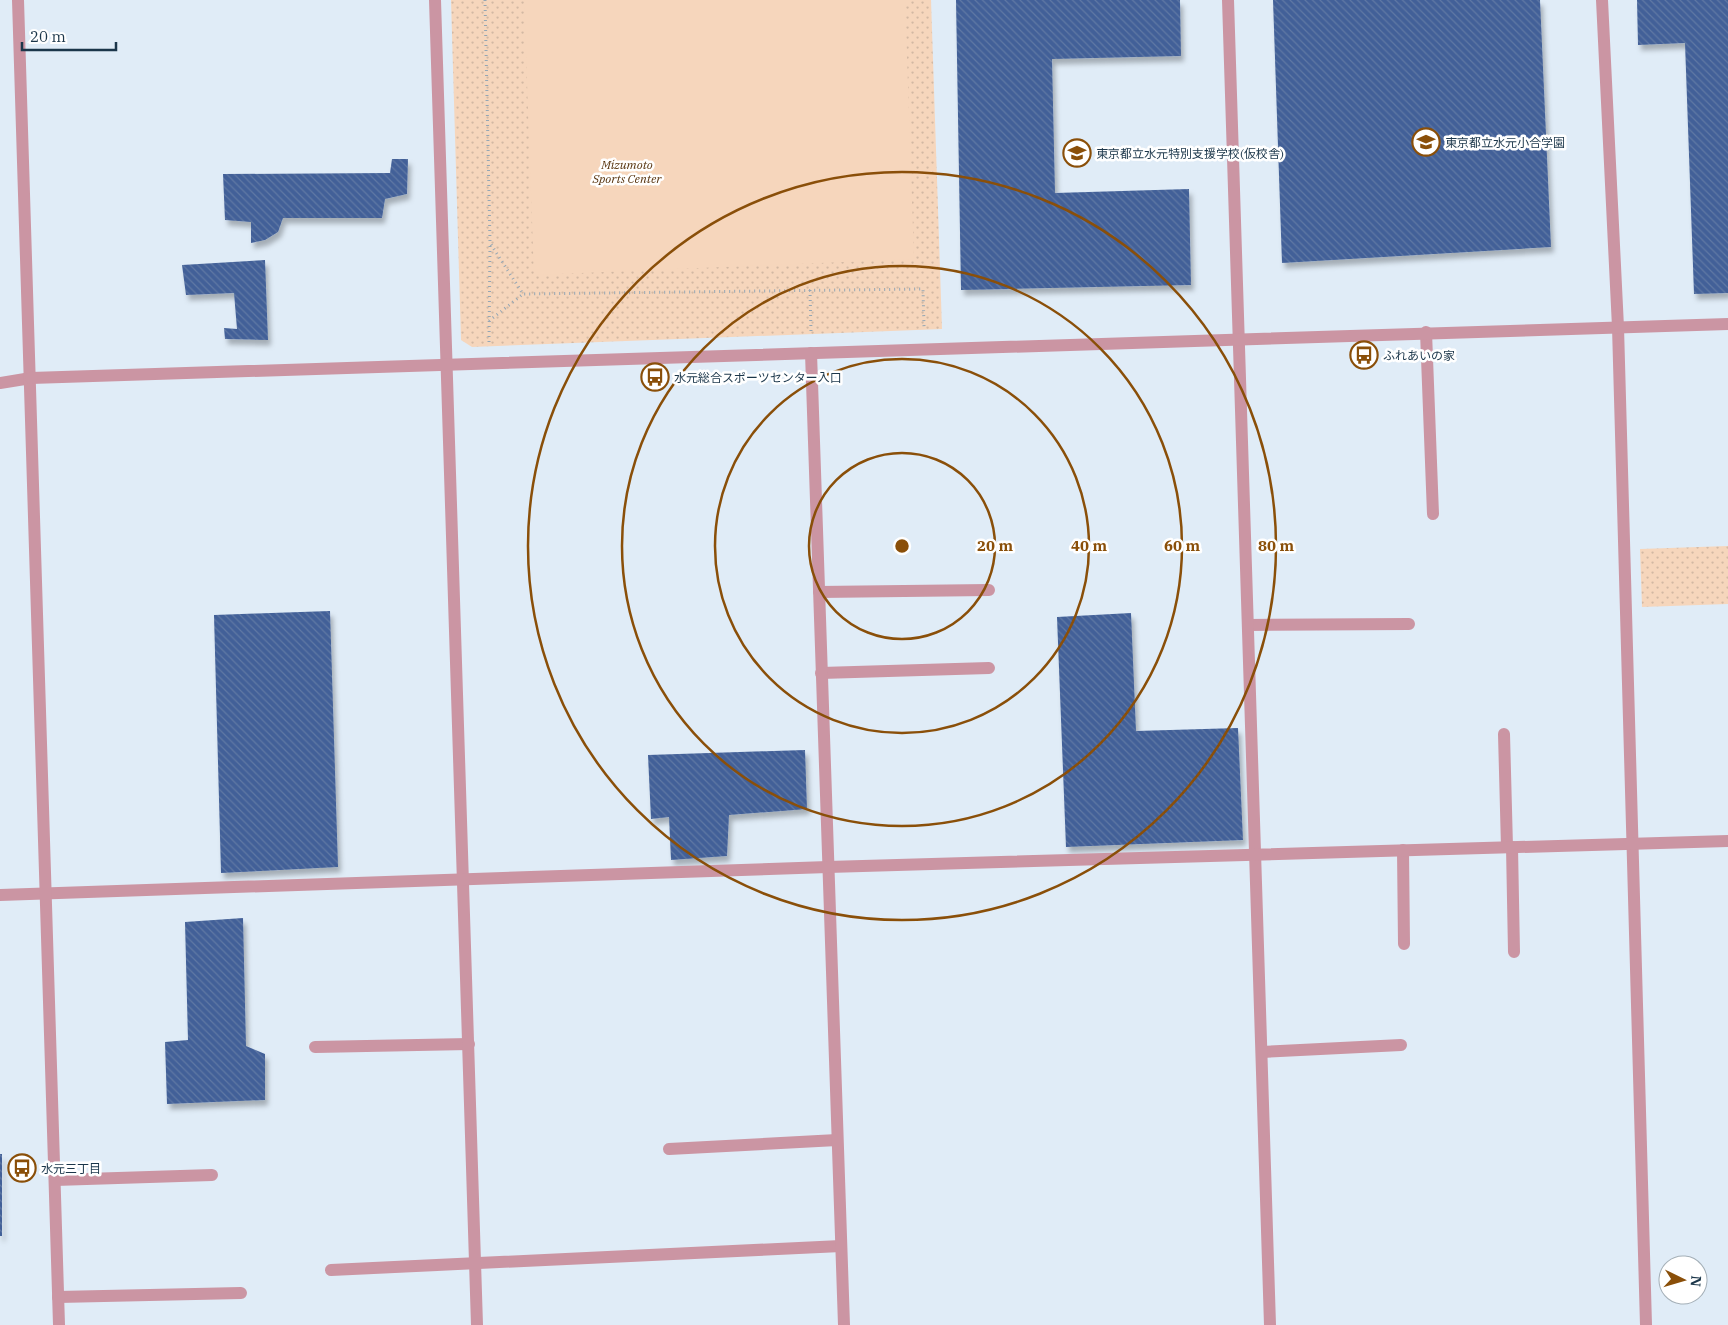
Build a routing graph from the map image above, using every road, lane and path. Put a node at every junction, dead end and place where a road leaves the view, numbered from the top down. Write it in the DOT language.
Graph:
graph roads {
  1 [pos="18,0"];
  2 [pos="435,0"];
  3 [pos="485,0"];
  4 [pos="1228,0"];
  5 [pos="1602,0"];
  6 [pos="490,243"];
  7 [pos="810,290"];
  8 [pos="523,294"];
  9 [pos="488,321"];
  10 [pos="1728,324"];
  11 [pos="1618,327"];
  12 [pos="1426,332"];
  13 [pos="1239,338"];
  14 [pos="925,348"];
  15 [pos="811,353"];
  16 [pos="490,363"];
  17 [pos="447,364"];
  18 [pos="31,378"];
  19 [pos="0,383"];
  20 [pos="1433,514"];
  21 [pos="989,590"];
  22 [pos="819,592"];
  23 [pos="1409,624"];
  24 [pos="1248,625"];
  25 [pos="989,668"];
  26 [pos="821,674"];
  27 [pos="1504,734"];
  28 [pos="1728,841"];
  29 [pos="1632,844"];
  30 [pos="1510,847"];
  31 [pos="1403,850"];
  32 [pos="1256,855"];
  33 [pos="828,867"];
  34 [pos="464,880"];
  35 [pos="46,893"];
  36 [pos="0,895"];
  37 [pos="1404,944"];
  38 [pos="1514,952"];
  39 [pos="469,1044"];
  40 [pos="1401,1046"];
  41 [pos="315,1047"];
  42 [pos="1262,1052"];
  43 [pos="837,1140"];
  44 [pos="669,1149"];
  45 [pos="212,1175"];
  46 [pos="54,1180"];
  47 [pos="842,1246"];
  48 [pos="474,1264"];
  49 [pos="331,1270"];
  50 [pos="241,1293"];
  51 [pos="58,1297"];
  52 [pos="59,1325"];
  53 [pos="477,1325"];
  54 [pos="844,1325"];
  55 [pos="1270,1325"];
  56 [pos="1646,1325"];
  1 -- 18 [label="street"];
  2 -- 17 [label="street"];
  3 -- 6 [label="path"];
  4 -- 13 [label="street"];
  5 -- 11 [label="street"];
  6 -- 8 [label="path"];
  6 -- 9 [label="path"];
  7 -- 8 [label="path"];
  7 -- 14 [label="path"];
  7 -- 15 [label="path"];
  8 -- 9 [label="path"];
  9 -- 16 [label="path"];
  10 -- 11 [label="street"];
  11 -- 12 [label="street"];
  11 -- 29 [label="street"];
  12 -- 13 [label="street"];
  12 -- 20 [label="street"];
  13 -- 14 [label="street"];
  13 -- 24 [label="street"];
  14 -- 15 [label="street"];
  15 -- 16 [label="street"];
  15 -- 22 [label="street"];
  16 -- 17 [label="street"];
  17 -- 18 [label="street"];
  17 -- 34 [label="street"];
  18 -- 19 [label="street"];
  18 -- 35 [label="street"];
  21 -- 22 [label="street"];
  22 -- 26 [label="street"];
  23 -- 24 [label="street"];
  24 -- 32 [label="street"];
  25 -- 26 [label="street"];
  26 -- 33 [label="street"];
  27 -- 30 [label="street"];
  28 -- 29 [label="street"];
  29 -- 30 [label="street"];
  29 -- 56 [label="street"];
  30 -- 31 [label="street"];
  30 -- 38 [label="street"];
  31 -- 32 [label="street"];
  31 -- 37 [label="street"];
  32 -- 33 [label="street"];
  32 -- 42 [label="street"];
  33 -- 34 [label="street"];
  33 -- 43 [label="street"];
  34 -- 35 [label="street"];
  34 -- 39 [label="street"];
  35 -- 36 [label="street"];
  35 -- 46 [label="street"];
  39 -- 41 [label="street"];
  39 -- 48 [label="street"];
  40 -- 42 [label="street"];
  42 -- 55 [label="street"];
  43 -- 44 [label="street"];
  43 -- 47 [label="street"];
  45 -- 46 [label="street"];
  46 -- 51 [label="street"];
  47 -- 48 [label="street"];
  47 -- 54 [label="street"];
  48 -- 49 [label="street"];
  48 -- 53 [label="street"];
  50 -- 51 [label="street"];
  51 -- 52 [label="street"];
}
